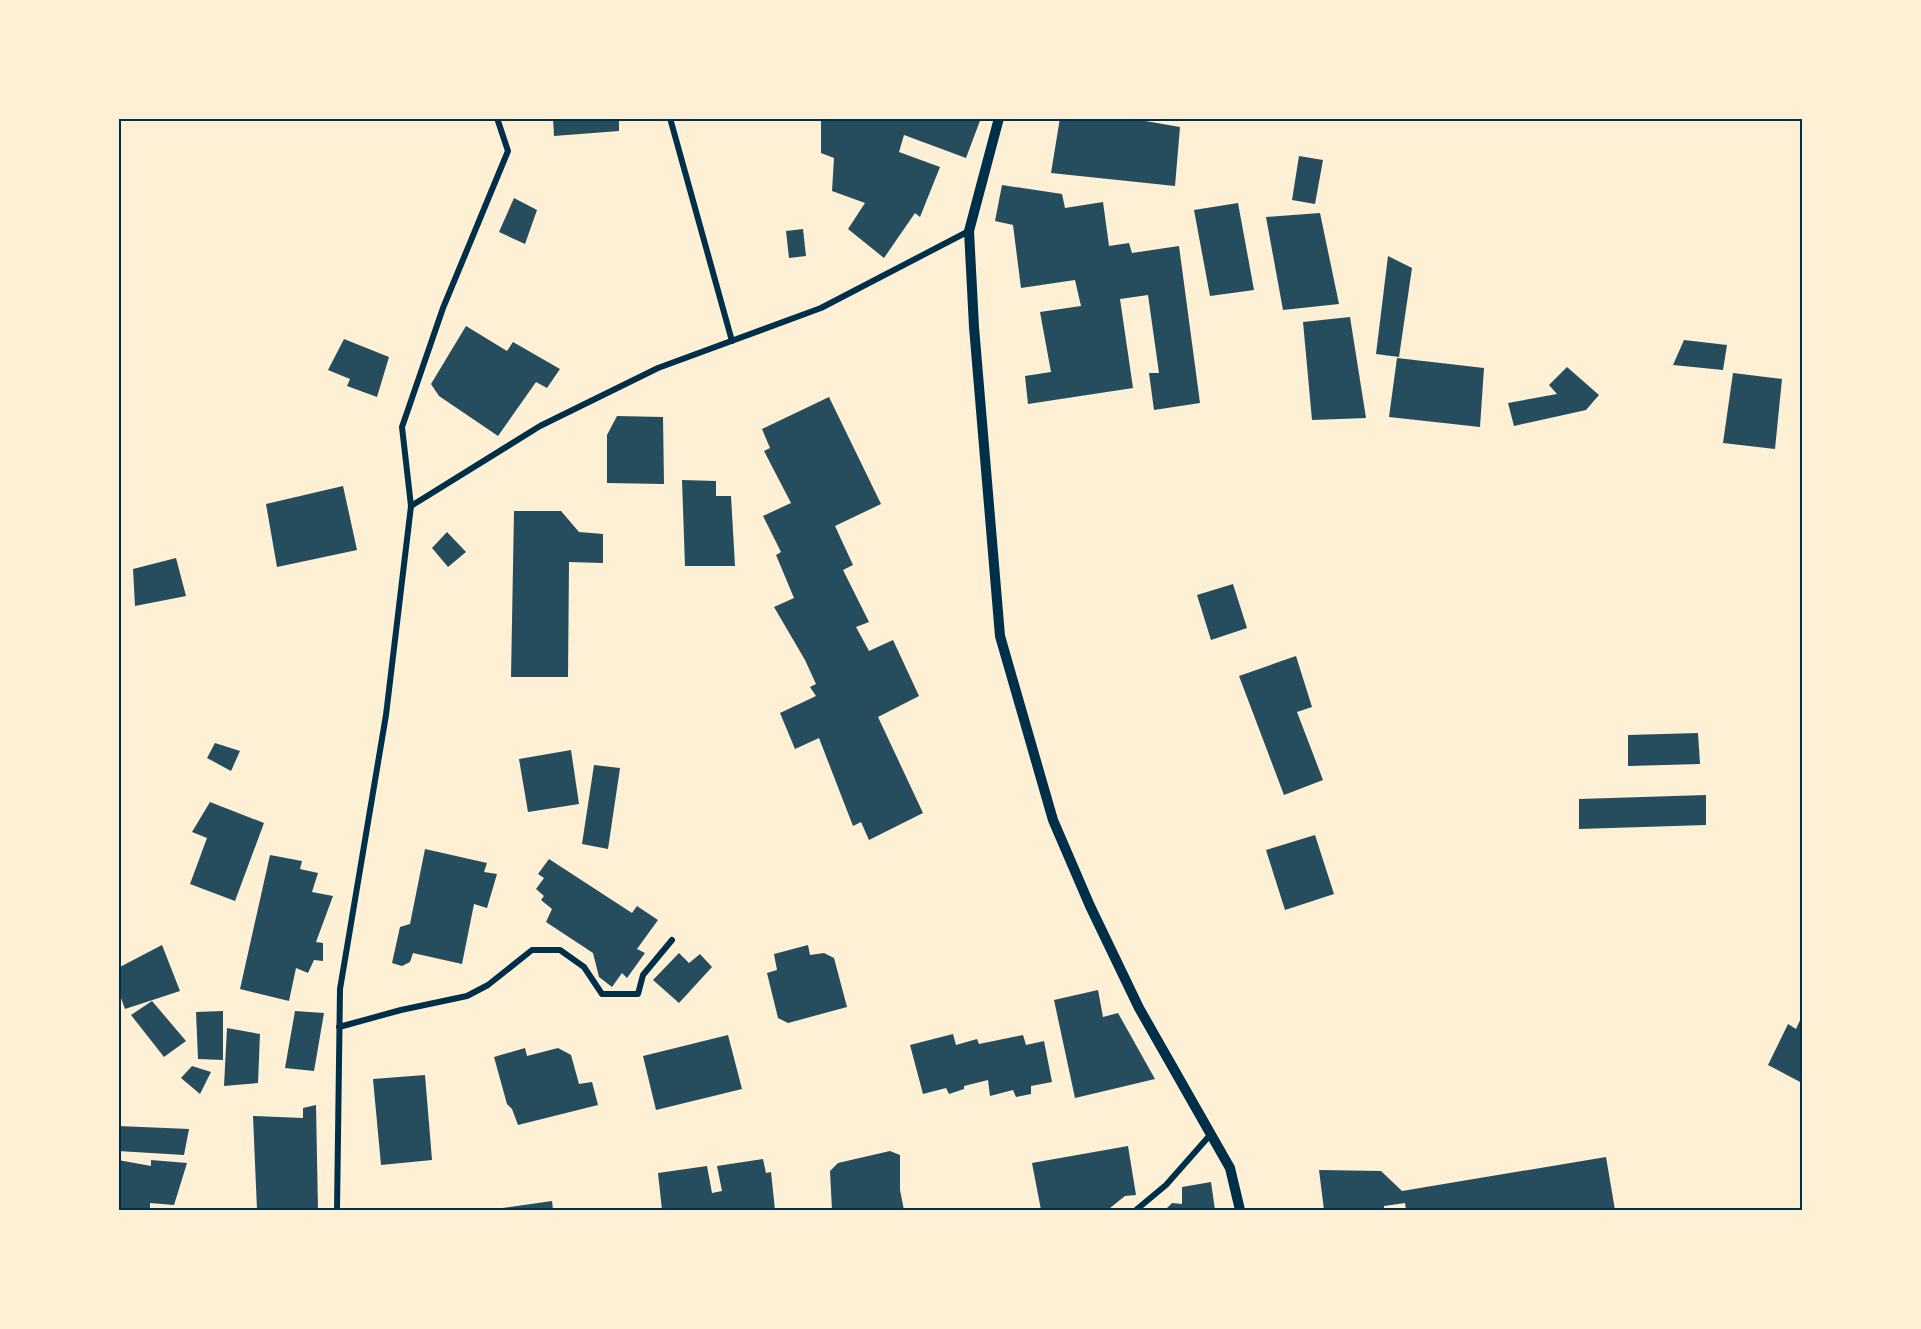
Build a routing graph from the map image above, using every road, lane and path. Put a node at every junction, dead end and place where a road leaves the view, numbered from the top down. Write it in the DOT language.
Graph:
graph roads {
  1 [pos="497,118"];
  2 [pos="670,118"];
  3 [pos="999,118"];
  4 [pos="969,231"];
  5 [pos="732,341"];
  6 [pos="411,506"];
  7 [pos="672,940"];
  8 [pos="339,1027"];
  9 [pos="1211,1134"];
  10 [pos="337,1210"];
  11 [pos="1136,1210"];
  12 [pos="1240,1210"];
  1 -- 6 [label="street"];
  2 -- 5 [label="street"];
  3 -- 4 [label="street"];
  4 -- 5 [label="street"];
  4 -- 9 [label="street"];
  5 -- 6 [label="street"];
  6 -- 8 [label="street"];
  7 -- 8 [label="street"];
  8 -- 10 [label="street"];
  9 -- 11 [label="street"];
  9 -- 12 [label="street"];
}
